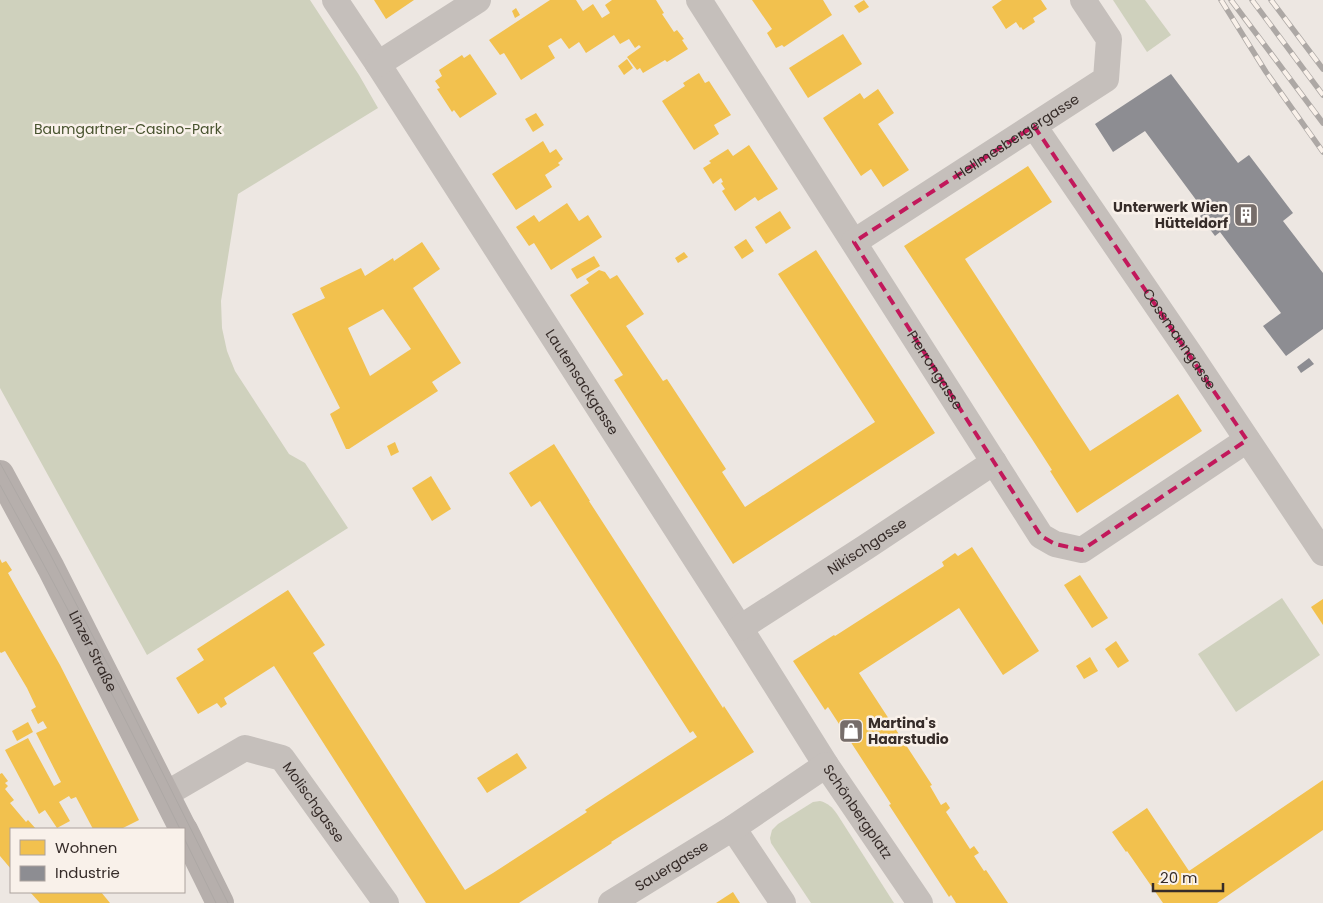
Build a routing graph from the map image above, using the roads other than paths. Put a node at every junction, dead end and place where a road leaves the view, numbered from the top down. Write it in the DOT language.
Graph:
graph roads {
  1 [pos="335,0"];
  2 [pos="478,0"];
  3 [pos="699,0"];
  4 [pos="1083,0"];
  5 [pos="378,64"];
  6 [pos="1034,126"];
  7 [pos="854,242"];
  8 [pos="1247,440"];
  9 [pos="994,462"];
  10 [pos="0,474"];
  11 [pos="1323,554"];
  12 [pos="740,628"];
  13 [pos="826,765"];
  14 [pos="166,794"];
  15 [pos="183,828"];
  16 [pos="733,828"];
  17 [pos="185,831"];
  18 [pos="220,903"];
  19 [pos="386,903"];
  20 [pos="611,903"];
  21 [pos="783,903"];
  22 [pos="920,903"];
  1 -- 5 [label="street, Lautensackgasse"];
  2 -- 5 [label="street"];
  3 -- 7 [label="street, Pierrongasse"];
  4 -- 6 [label="street, Hellmesbergergasse"];
  5 -- 12 [label="street, Lautensackgasse"];
  6 -- 7 [label="street, Hellmesbergergasse"];
  6 -- 8 [label="street, Cossmanngasse"];
  7 -- 9 [label="street, Pierrongasse"];
  8 -- 9 [label="street, Pierrongasse"];
  8 -- 11 [label="street, Cossmanngasse"];
  9 -- 12 [label="street, Nikischgasse"];
  10 -- 14 [label="main road, Linzer Straße"];
  12 -- 13 [label="street, Lautensackgasse"];
  13 -- 16 [label="street, Schönbergplatz"];
  13 -- 22 [label="street, Schönbergplatz"];
  14 -- 15 [label="main road, Linzer Straße"];
  14 -- 19 [label="street, Molischgasse"];
  16 -- 20 [label="street, Sauergasse"];
  16 -- 21 [label="street"];
  17 -- 18 [label="main road, Linzer Straße"];
}
